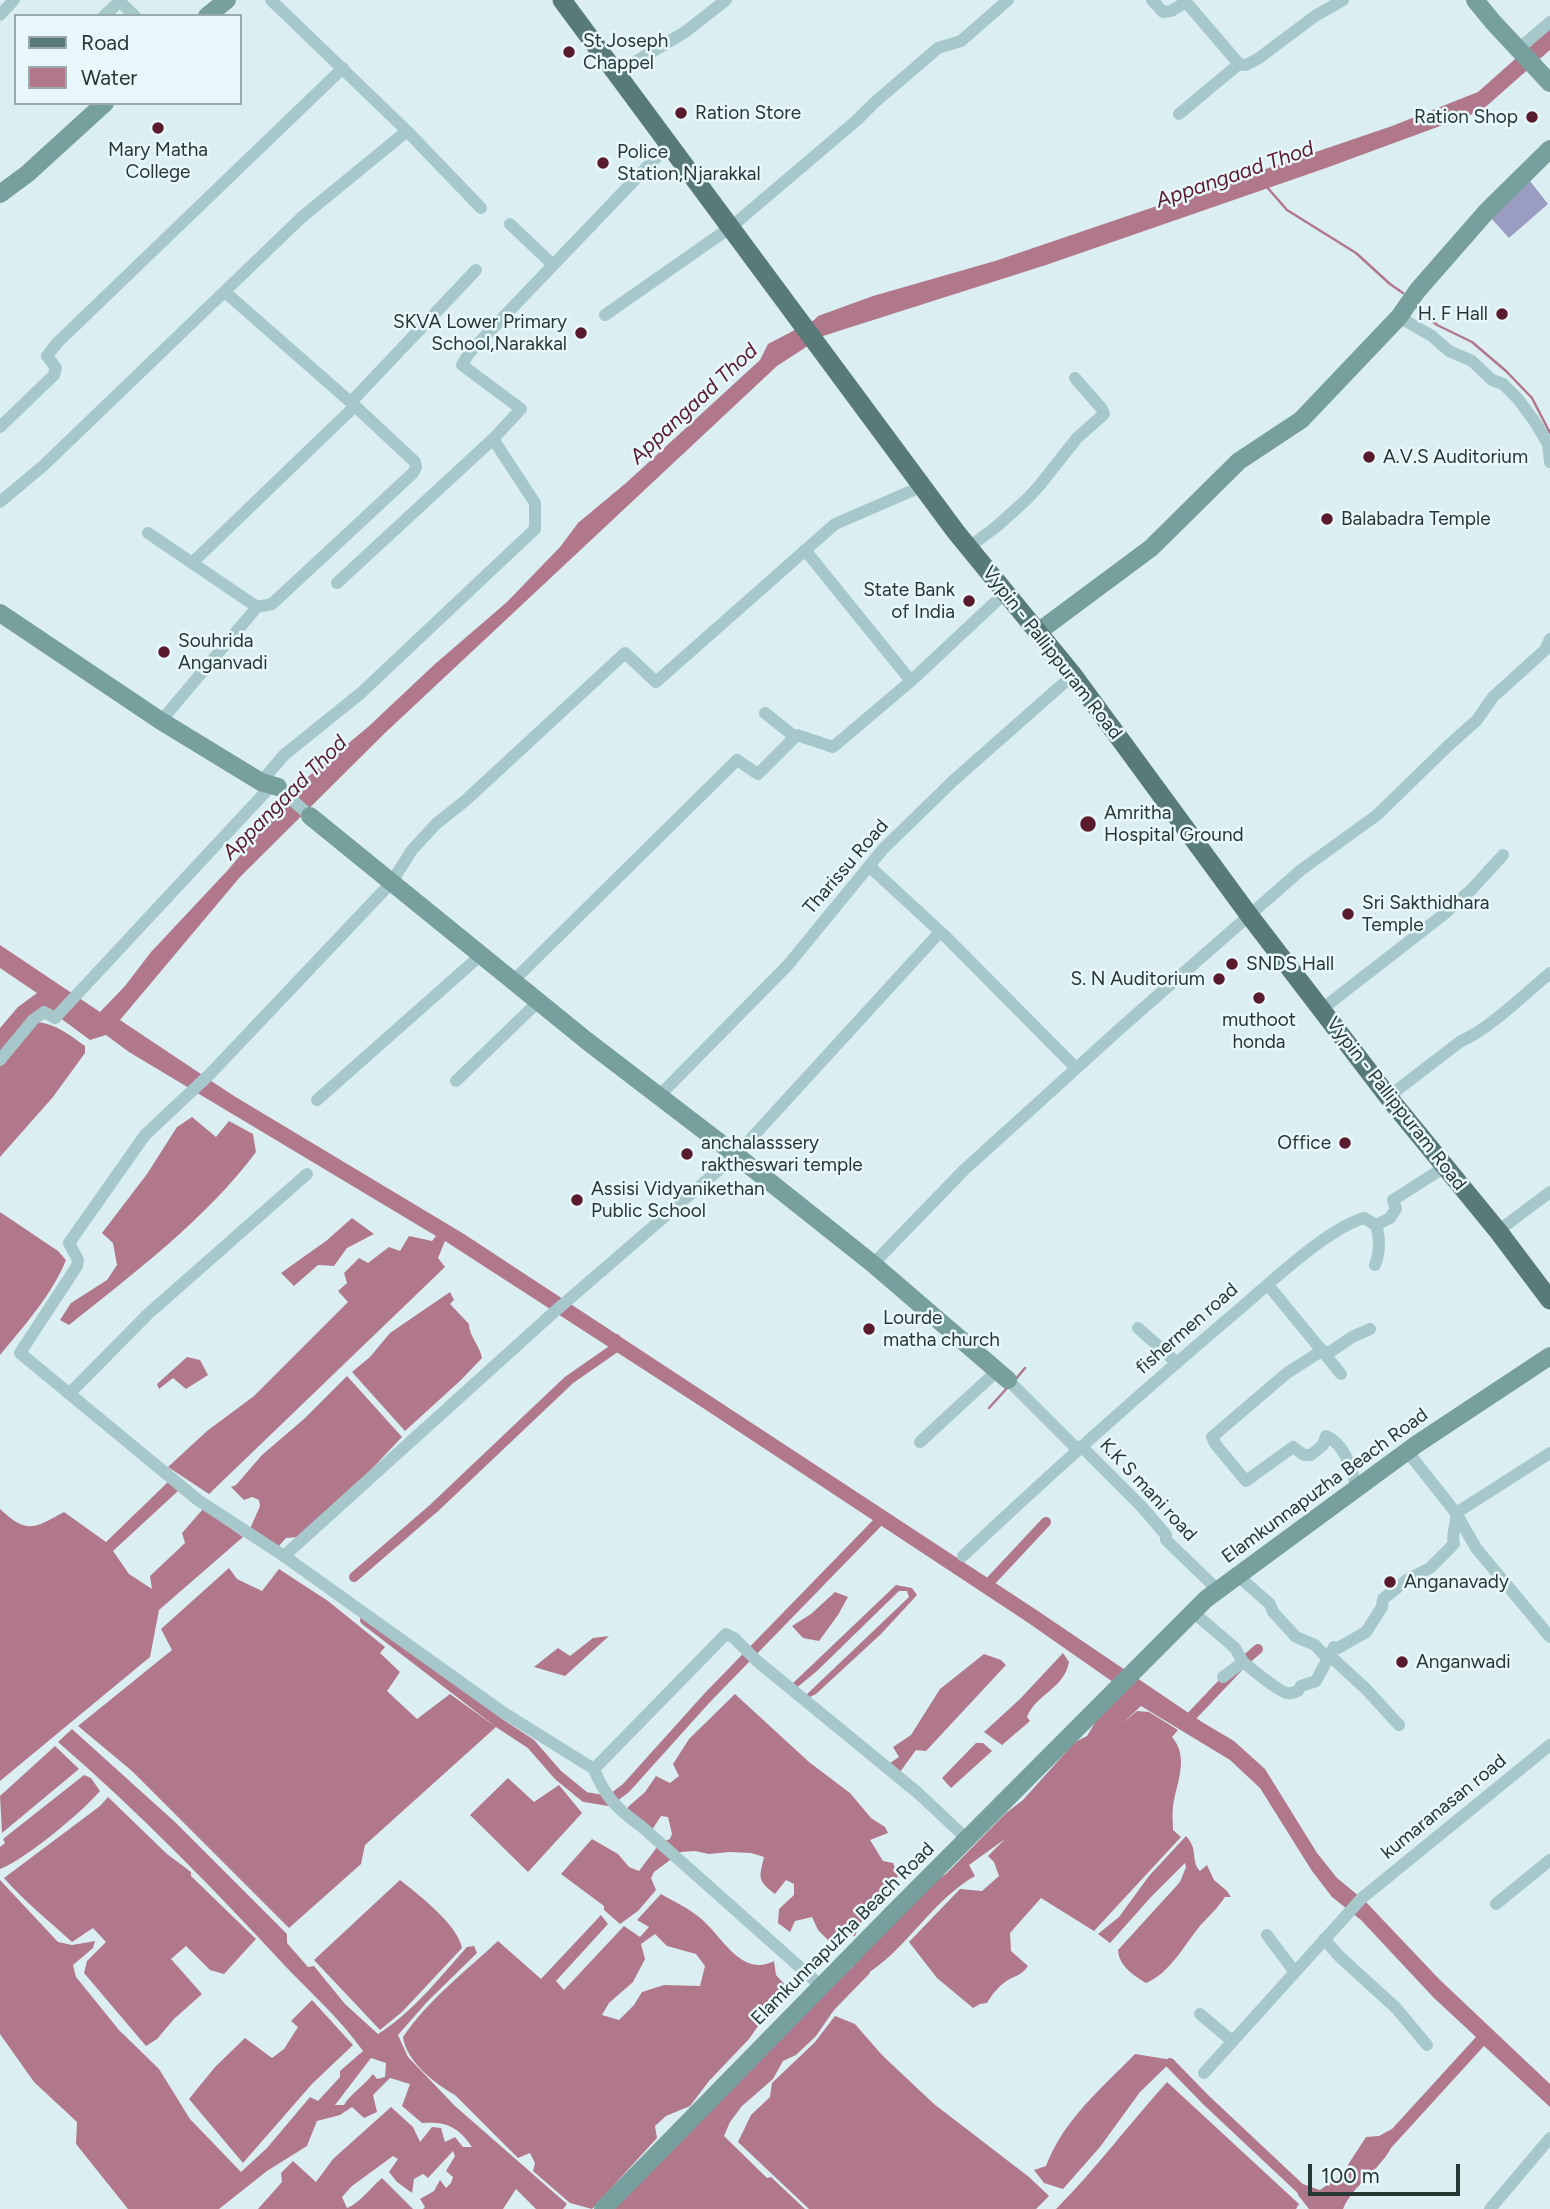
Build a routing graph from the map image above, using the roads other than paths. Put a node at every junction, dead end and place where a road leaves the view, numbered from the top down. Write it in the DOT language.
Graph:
graph roads {
  1 [pos="14,0"];
  2 [pos="227,0"];
  3 [pos="271,0"];
  4 [pos="562,0"];
  5 [pos="726,0"];
  6 [pos="1008,0"];
  7 [pos="1152,0"];
  8 [pos="1342,0"];
  9 [pos="1475,0"];
  10 [pos="119,1"];
  11 [pos="106,14"];
  12 [pos="133,14"];
  13 [pos="210,14"];
  14 [pos="0,15"];
  15 [pos="1550,22"];
  16 [pos="1522,53"];
  17 [pos="1239,64"];
  18 [pos="343,68"];
  19 [pos="619,77"];
  20 [pos="1550,83"];
  21 [pos="103,105"];
  22 [pos="1179,114"];
  23 [pos="407,131"];
  24 [pos="670,144"];
  25 [pos="1550,149"];
  26 [pos="0,194"];
  27 [pos="481,208"];
  28 [pos="510,224"];
  29 [pos="731,227"];
  30 [pos="553,265"];
  31 [pos="476,270"];
  32 [pos="225,292"];
  33 [pos="605,315"];
  34 [pos="1399,317"];
  35 [pos="1075,378"];
  36 [pos="353,404"];
  37 [pos="0,427"];
  38 [pos="493,439"];
  39 [pos="1550,462"];
  40 [pos="923,486"];
  41 [pos="0,502"];
  42 [pos="148,533"];
  43 [pos="969,547"];
  44 [pos="805,550"];
  45 [pos="192,563"];
  46 [pos="337,583"];
  47 [pos="1005,593"];
  48 [pos="257,607"];
  49 [pos="0,613"];
  50 [pos="1038,632"];
  51 [pos="1548,642"];
  52 [pos="1073,675"];
  53 [pos="911,681"];
  54 [pos="765,713"];
  55 [pos="160,721"];
  56 [pos="797,736"];
  57 [pos="270,785"];
  58 [pos="310,816"];
  59 [pos="1503,855"];
  60 [pos="869,866"];
  61 [pos="391,883"];
  62 [pos="1249,915"];
  63 [pos="940,932"];
  64 [pos="481,955"];
  65 [pos="1550,974"];
  66 [pos="513,981"];
  67 [pos="538,1002"];
  68 [pos="1322,1009"];
  69 [pos="0,1060"];
  70 [pos="1076,1068"];
  71 [pos="456,1081"];
  72 [pos="660,1095"];
  73 [pos="1388,1097"];
  74 [pos="317,1100"];
  75 [pos="736,1155"];
  76 [pos="1445,1167"];
  77 [pos="307,1174"];
  78 [pos="1550,1192"];
  79 [pos="1376,1225"];
  80 [pos="1497,1231"];
  81 [pos="873,1264"];
  82 [pos="1375,1265"];
  83 [pos="1268,1285"];
  84 [pos="1550,1300"];
  85 [pos="1138,1328"];
  86 [pos="1370,1329"];
  87 [pos="1325,1352"];
  88 [pos="1550,1356"];
  89 [pos="1177,1363"];
  90 [pos="1341,1374"];
  91 [pos="1007,1379"];
  92 [pos="69,1394"];
  93 [pos="920,1442"];
  94 [pos="1079,1447"];
  95 [pos="1407,1451"];
  96 [pos="1550,1453"];
  97 [pos="1357,1488"];
  98 [pos="1456,1513"];
  99 [pos="284,1556"];
  100 [pos="962,1556"];
  101 [pos="1238,1576"];
  102 [pos="1218,1590"];
  103 [pos="1193,1612"];
  104 [pos="1550,1637"];
  105 [pos="1328,1656"];
  106 [pos="1245,1663"];
  107 [pos="1223,1677"];
  108 [pos="1399,1725"];
  109 [pos="1550,1745"];
  110 [pos="594,1769"];
  111 [pos="967,1839"];
  112 [pos="1550,1860"];
  113 [pos="1496,1904"];
  114 [pos="1267,1935"];
  115 [pos="1324,1939"];
  116 [pos="1294,1971"];
  117 [pos="821,1986"];
  118 [pos="1200,2014"];
  119 [pos="1232,2041"];
  120 [pos="1427,2045"];
  121 [pos="1204,2073"];
  122 [pos="1550,2138"];
  123 [pos="603,2209"];
  124 [pos="1490,2209"];
  1 -- 14 [label="street"];
  2 -- 13 [label="street"];
  3 -- 18 [label="street"];
  4 -- 19 [label="main road, Vypin - Pallippuram Road"];
  5 -- 19 [label="street"];
  6 -- 29 [label="street"];
  7 -- 17 [label="street"];
  8 -- 17 [label="street"];
  9 -- 16 [label="street"];
  10 -- 11 [label="street"];
  10 -- 12 [label="street"];
  15 -- 16 [label="street"];
  16 -- 20 [label="street"];
  17 -- 22 [label="street"];
  18 -- 23 [label="street"];
  18 -- 37 [label="street"];
  19 -- 24 [label="main road, Vypin - Pallippuram Road"];
  21 -- 26 [label="street"];
  23 -- 27 [label="street"];
  23 -- 32 [label="street"];
  24 -- 29 [label="main road, Vypin - Pallippuram Road"];
  24 -- 30 [label="street"];
  25 -- 34 [label="street"];
  28 -- 30 [label="street"];
  29 -- 33 [label="street"];
  29 -- 40 [label="main road, Vypin - Pallippuram Road"];
  30 -- 38 [label="street"];
  31 -- 36 [label="street"];
  32 -- 36 [label="street"];
  32 -- 41 [label="street"];
  34 -- 39 [label="street"];
  34 -- 50 [label="street"];
  35 -- 43 [label="street"];
  36 -- 45 [label="street"];
  36 -- 48 [label="street"];
  38 -- 46 [label="street"];
  38 -- 57 [label="street"];
  40 -- 43 [label="main road, Vypin - Pallippuram Road"];
  40 -- 44 [label="street"];
  42 -- 45 [label="street"];
  43 -- 47 [label="main road, Vypin - Pallippuram Road"];
  44 -- 53 [label="street"];
  44 -- 61 [label="street"];
  45 -- 48 [label="street"];
  47 -- 50 [label="main road, Vypin - Pallippuram Road"];
  47 -- 53 [label="street"];
  48 -- 55 [label="street"];
  49 -- 55 [label="street"];
  50 -- 52 [label="main road, Vypin - Pallippuram Road"];
  51 -- 62 [label="street"];
  52 -- 60 [label="street, Tharissu Road"];
  52 -- 62 [label="main road, Vypin - Pallippuram Road"];
  53 -- 56 [label="street"];
  54 -- 56 [label="street"];
  55 -- 57 [label="street"];
  56 -- 66 [label="street"];
  57 -- 58 [label="street"];
  57 -- 69 [label="street"];
  58 -- 61 [label="street"];
  59 -- 68 [label="street"];
  60 -- 63 [label="street"];
  60 -- 72 [label="street, Tharissu Road"];
  61 -- 64 [label="street"];
  61 -- 92 [label="street"];
  62 -- 68 [label="main road, Vypin - Pallippuram Road"];
  62 -- 70 [label="street"];
  63 -- 70 [label="street"];
  63 -- 75 [label="street"];
  64 -- 66 [label="street"];
  64 -- 74 [label="street"];
  65 -- 73 [label="street"];
  66 -- 67 [label="street"];
  67 -- 71 [label="street"];
  67 -- 72 [label="street"];
  68 -- 73 [label="main road, Vypin - Pallippuram Road"];
  70 -- 81 [label="street"];
  72 -- 75 [label="street"];
  73 -- 76 [label="main road, Vypin - Pallippuram Road"];
  75 -- 81 [label="street"];
  75 -- 99 [label="street"];
  76 -- 79 [label="street"];
  76 -- 80 [label="main road, Vypin - Pallippuram Road"];
  77 -- 92 [label="street"];
  78 -- 80 [label="street"];
  79 -- 82 [label="street"];
  79 -- 83 [label="street, fishermen road"];
  80 -- 84 [label="main road, Vypin - Pallippuram Road"];
  81 -- 91 [label="street"];
  83 -- 87 [label="street"];
  83 -- 89 [label="street, fishermen road"];
  85 -- 89 [label="street"];
  86 -- 87 [label="street"];
  87 -- 90 [label="street"];
  87 -- 97 [label="street"];
  88 -- 95 [label="street, Elamkunnapuzha Beach Road"];
  89 -- 94 [label="street, fishermen road"];
  91 -- 93 [label="street"];
  91 -- 94 [label="street, K.K S mani road"];
  92 -- 99 [label="street"];
  94 -- 100 [label="street, fishermen road"];
  94 -- 102 [label="street, K.K S mani road"];
  95 -- 97 [label="street, Elamkunnapuzha Beach Road"];
  95 -- 98 [label="street"];
  96 -- 98 [label="street"];
  97 -- 101 [label="street, Elamkunnapuzha Beach Road"];
  98 -- 104 [label="street"];
  98 -- 105 [label="street"];
  99 -- 110 [label="street"];
  101 -- 102 [label="street, Elamkunnapuzha Beach Road"];
  101 -- 105 [label="street"];
  102 -- 103 [label="street, Elamkunnapuzha Beach Road"];
  103 -- 106 [label="street"];
  103 -- 111 [label="street, Elamkunnapuzha Beach Road"];
  105 -- 106 [label="street"];
  105 -- 108 [label="street"];
  106 -- 107 [label="street"];
  109 -- 115 [label="street, kumaranasan road"];
  110 -- 111 [label="street"];
  110 -- 117 [label="street"];
  111 -- 117 [label="street, Elamkunnapuzha Beach Road"];
  112 -- 113 [label="street"];
  114 -- 116 [label="street"];
  115 -- 116 [label="street"];
  115 -- 120 [label="street"];
  116 -- 119 [label="street"];
  117 -- 123 [label="street, Elamkunnapuzha Beach Road"];
  118 -- 119 [label="street"];
  119 -- 121 [label="street"];
  122 -- 124 [label="street"];
}
